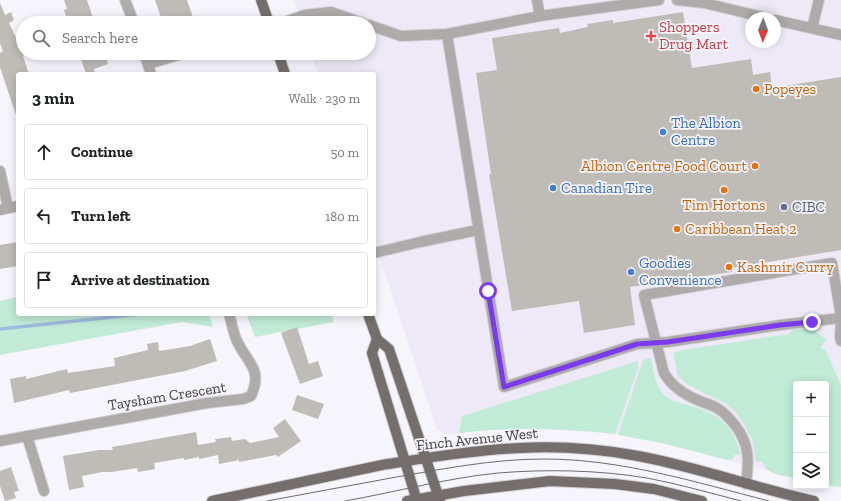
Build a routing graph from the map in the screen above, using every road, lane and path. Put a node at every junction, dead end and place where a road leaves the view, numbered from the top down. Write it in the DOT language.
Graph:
graph roads {
  1 [pos="126,0"];
  2 [pos="261,0"];
  3 [pos="537,0"];
  4 [pos="659,0"];
  5 [pos="677,0"];
  6 [pos="819,0"];
  7 [pos="745,13"];
  8 [pos="132,16"];
  9 [pos="267,16"];
  10 [pos="302,16"];
  11 [pos="343,16"];
  12 [pos="540,16"];
  13 [pos="781,21"];
  14 [pos="376,27"];
  15 [pos="812,28"];
  16 [pos="447,34"];
  17 [pos="841,35"];
  18 [pos="170,60"];
  19 [pos="280,60"];
  20 [pos="150,69"];
  21 [pos="284,72"];
  22 [pos="0,170"];
  23 [pos="9,208"];
  24 [pos="478,230"];
  25 [pos="376,253"];
  26 [pos="230,316"];
  27 [pos="369,316"];
  28 [pos="841,318"];
  29 [pos="377,339"];
  30 [pos="841,341"];
  31 [pos="656,342"];
  32 [pos="27,436"];
  33 [pos="0,441"];
  34 [pos="426,458"];
  35 [pos="406,461"];
  36 [pos="746,484"];
  37 [pos="44,491"];
  38 [pos="439,498"];
  39 [pos="414,500"];
  40 [pos="212,501"];
  41 [pos="702,501"];
  42 [pos="814,501"];
  1 -- 8 [label="street"];
  2 -- 9 [label="main road"];
  3 -- 12 [label="street"];
  4 -- 12 [label="street"];
  5 -- 7 [label="street"];
  6 -- 15 [label="street"];
  10 -- 11 [label="street"];
  12 -- 16 [label="street"];
  13 -- 15 [label="street"];
  14 -- 16 [label="street"];
  15 -- 17 [label="street"];
  16 -- 24 [label="street"];
  18 -- 20 [label="street"];
  19 -- 21 [label="main road"];
  22 -- 23 [label="street"];
  24 -- 25 [label="street"];
  24 -- 31 [label="street"];
  26 -- 32 [label="street, Taysham Crescent"];
  27 -- 29 [label="main road"];
  28 -- 30 [label="street"];
  28 -- 31 [label="street"];
  28 -- 31 [label="street"];
  29 -- 34 [label="main road"];
  29 -- 35 [label="main road"];
  31 -- 36 [label="street"];
  32 -- 33 [label="street, Taysham Crescent"];
  32 -- 37 [label="street"];
  34 -- 35 [label="main road, Finch Avenue West"];
  34 -- 36 [label="main road, Finch Avenue West"];
  34 -- 38 [label="main road"];
  35 -- 39 [label="main road"];
  35 -- 40 [label="main road, Finch Avenue West"];
  36 -- 42 [label="main road, Finch Avenue West"];
  38 -- 39 [label="main road"];
  38 -- 41 [label="main road"];
}
